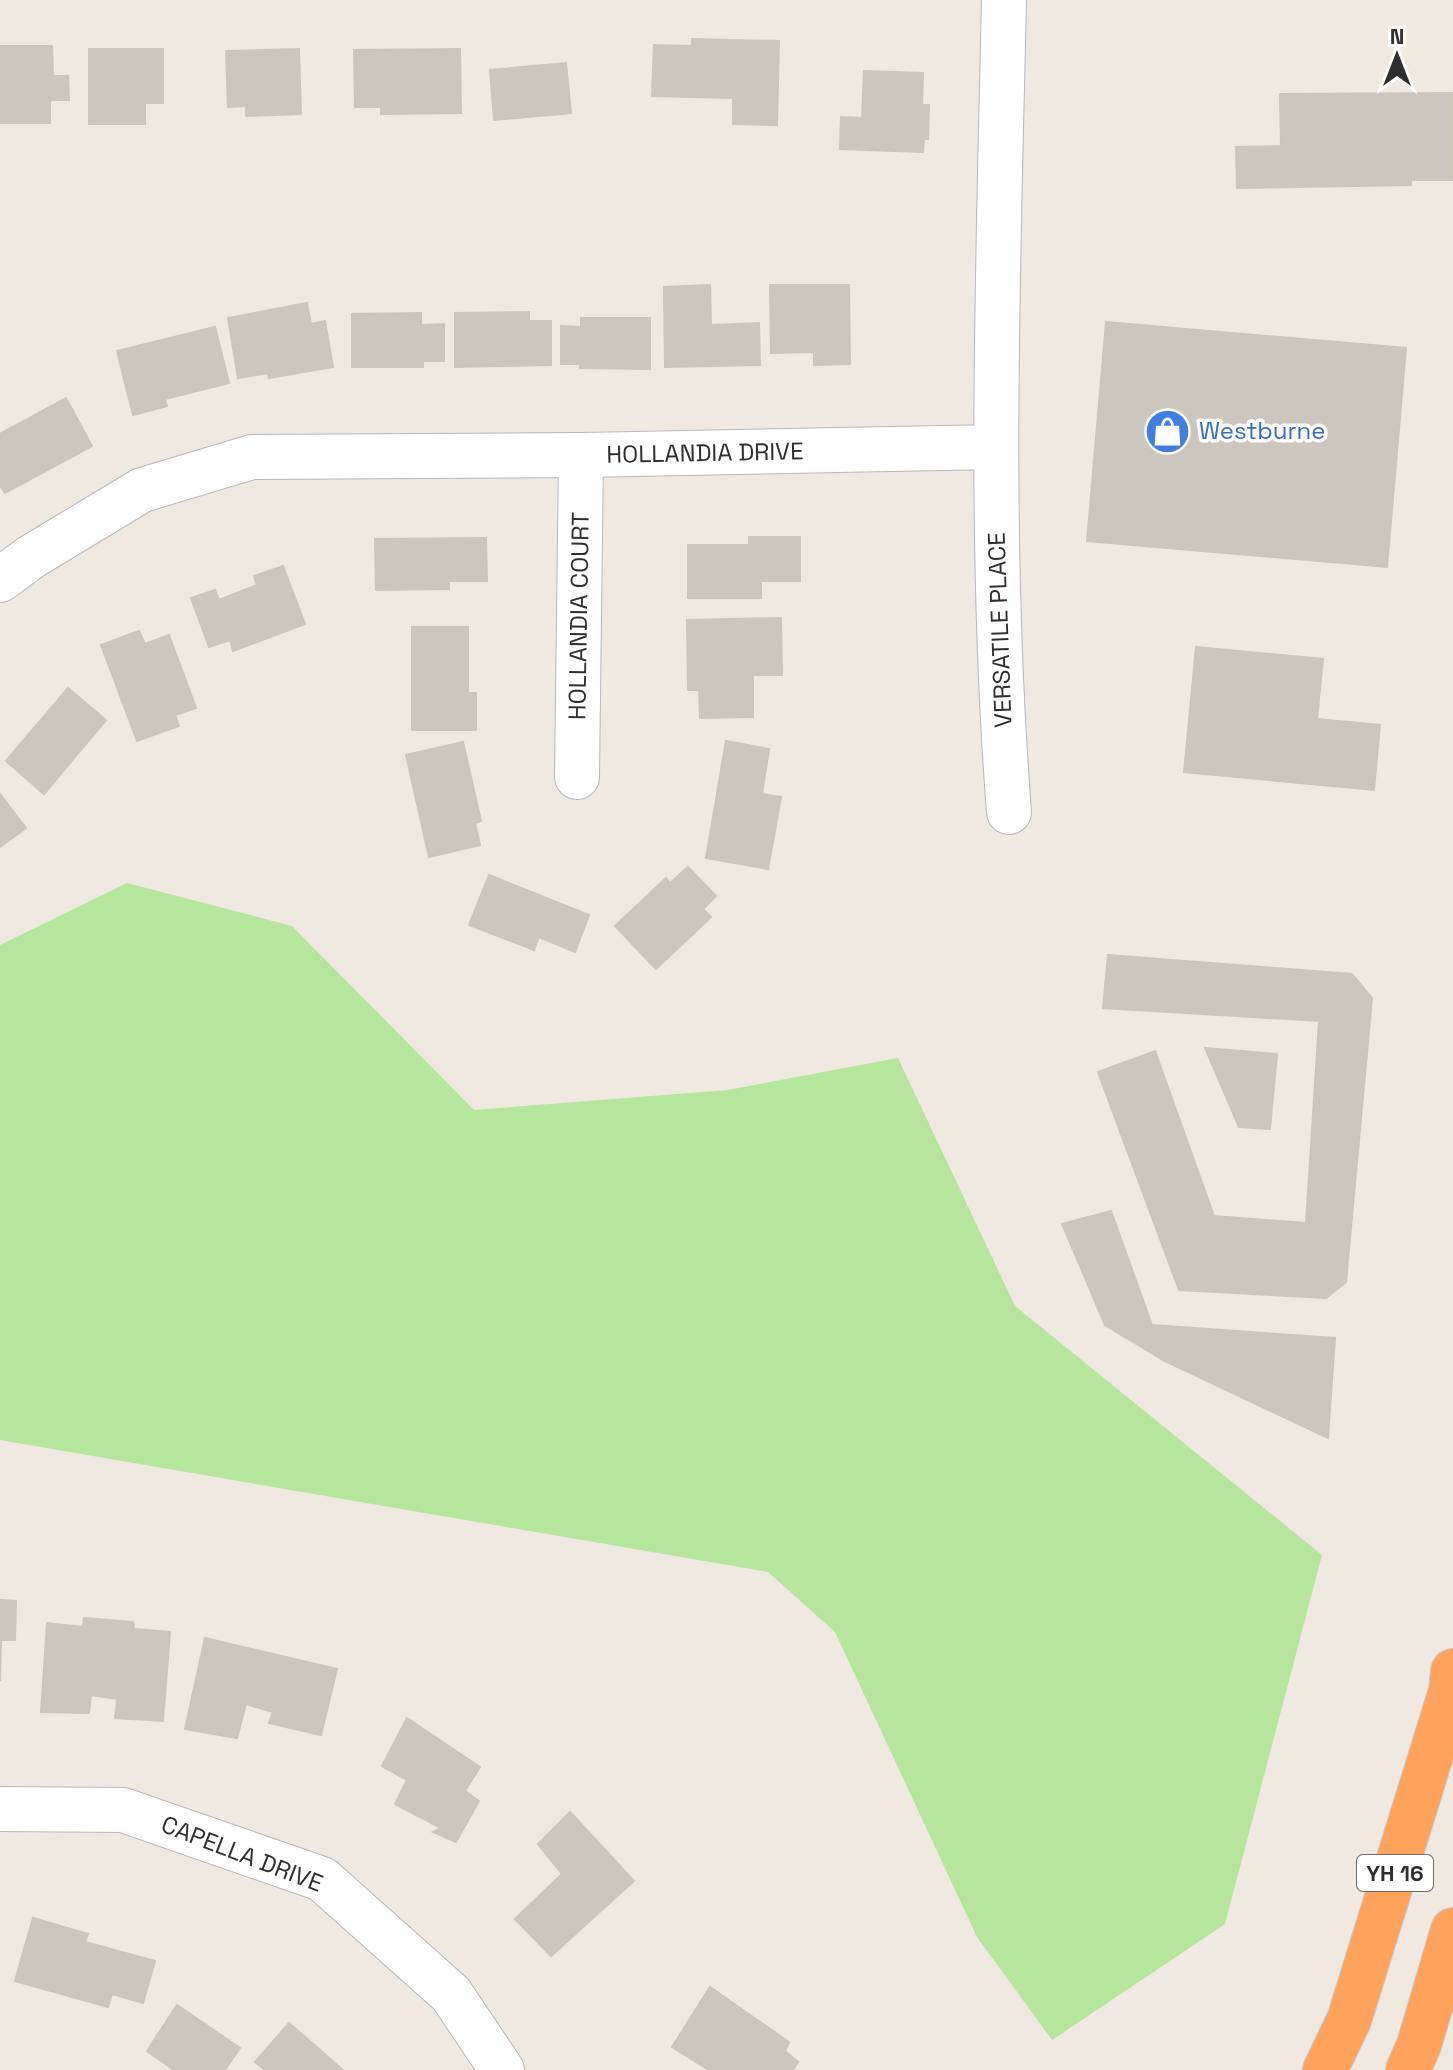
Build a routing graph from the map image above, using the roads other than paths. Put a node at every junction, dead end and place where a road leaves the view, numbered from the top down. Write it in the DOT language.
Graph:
graph roads {
  1 [pos="1004,0"];
  2 [pos="994,447"];
  3 [pos="581,455"];
  4 [pos="0,580"];
  5 [pos="577,777"];
  6 [pos="1009,812"];
  7 [pos="1453,1671"];
  8 [pos="0,1809"];
  9 [pos="1453,1930"];
  10 [pos="502,2070"];
  11 [pos="1325,2070"];
  12 [pos="1408,2070"];
  1 -- 2 [label="street"];
  2 -- 3 [label="street, HOLLANDIA DRIVE"];
  2 -- 6 [label="street, VERSATILE PLACE"];
  3 -- 4 [label="street, HOLLANDIA DRIVE"];
  3 -- 5 [label="street, HOLLANDIA COURT"];
  7 -- 11 [label="highway, YH 16"];
  8 -- 10 [label="street, CAPELLA DRIVE"];
  9 -- 12 [label="highway"];
}
